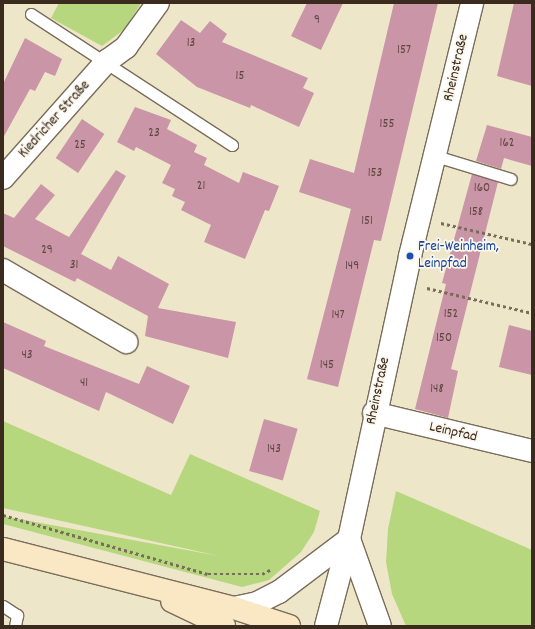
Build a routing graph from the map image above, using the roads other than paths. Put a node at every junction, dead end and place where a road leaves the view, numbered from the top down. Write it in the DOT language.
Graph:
graph roads {
  1 [pos="158,3"];
  2 [pos="472,3"];
  3 [pos="31,14"];
  4 [pos="107,61"];
  5 [pos="232,145"];
  6 [pos="436,156"];
  7 [pos="3,178"];
  8 [pos="510,178"];
  9 [pos="3,270"];
  10 [pos="126,342"];
  11 [pos="374,413"];
  12 [pos="532,451"];
  13 [pos="349,538"];
  14 [pos="3,549"];
  15 [pos="3,606"];
  16 [pos="229,617"];
  17 [pos="15,626"];
  18 [pos="289,626"];
  19 [pos="326,626"];
  20 [pos="380,626"];
  1 -- 4 [label="street, Kiedricher Straße"];
  2 -- 6 [label="street, Rheinstraße"];
  3 -- 4 [label="lane"];
  4 -- 5 [label="lane"];
  4 -- 7 [label="street, Kiedricher Straße"];
  6 -- 8 [label="lane"];
  6 -- 11 [label="street, Rheinstraße"];
  9 -- 10 [label="street"];
  11 -- 12 [label="street, Leinpfad"];
  11 -- 13 [label="street, Rheinstraße"];
  13 -- 16 [label="street"];
  13 -- 19 [label="street, Rheinstraße"];
  13 -- 20 [label="street"];
  14 -- 16 [label="main road"];
  15 -- 17 [label="lane"];
  16 -- 18 [label="main road"];
}
